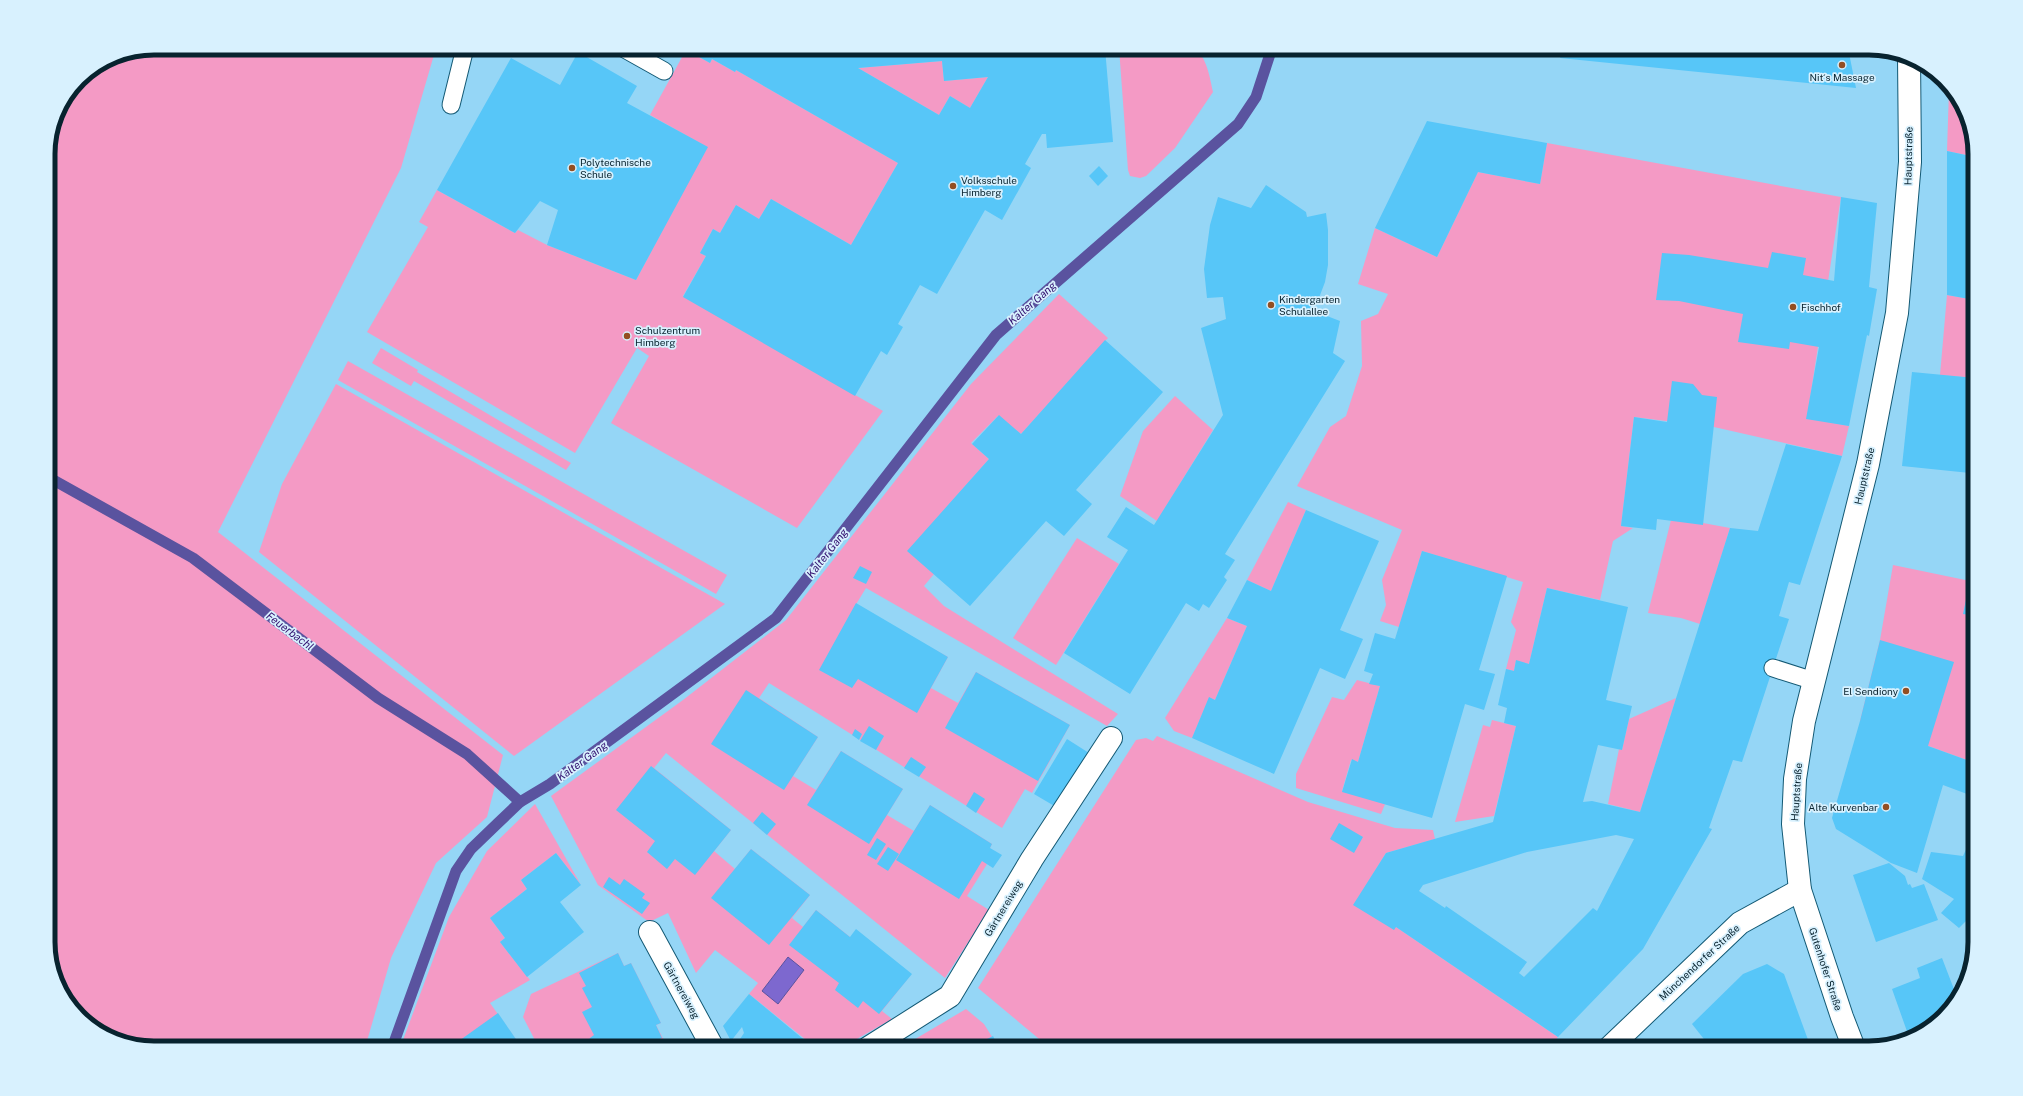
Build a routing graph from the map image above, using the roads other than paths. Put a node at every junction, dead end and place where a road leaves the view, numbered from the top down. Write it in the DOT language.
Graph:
graph roads {
  1 [pos="463,55"];
  2 [pos="635,55"];
  3 [pos="1909,63"];
  4 [pos="664,71"];
  5 [pos="452,105"];
  6 [pos="1773,668"];
  7 [pos="1814,681"];
  8 [pos="1111,738"];
  9 [pos="1800,890"];
  10 [pos="650,932"];
  11 [pos="709,1041"];
  12 [pos="879,1041"];
  13 [pos="1616,1041"];
  14 [pos="1852,1041"];
  1 -- 5 [label="lane"];
  2 -- 4 [label="lane"];
  3 -- 7 [label="street, Hauptstraße"];
  6 -- 7 [label="lane"];
  7 -- 9 [label="street, Hauptstraße"];
  8 -- 12 [label="street, Gärtnereiweg"];
  9 -- 13 [label="street, Münchendorfer Straße"];
  9 -- 14 [label="street, Gutenhofer Straße"];
  10 -- 11 [label="street, Gärtnereiweg"];
}
